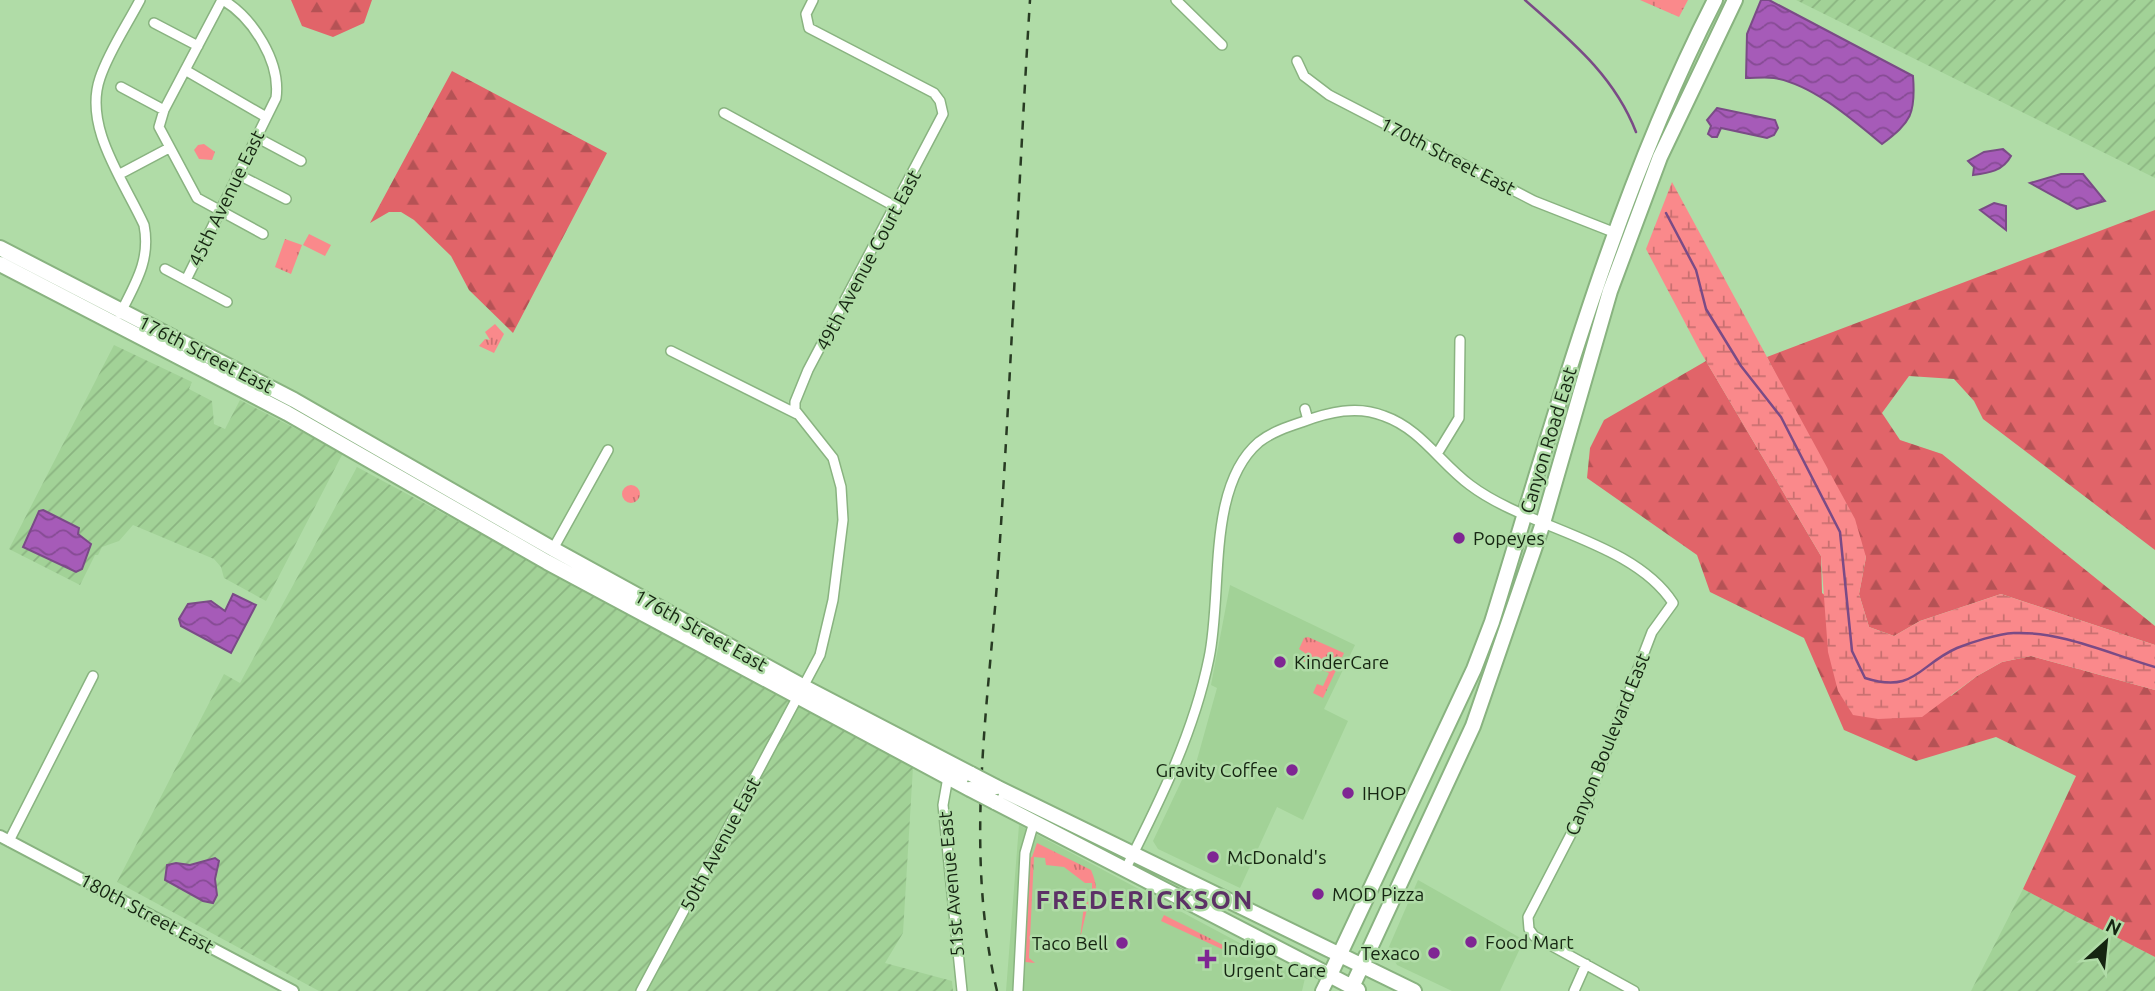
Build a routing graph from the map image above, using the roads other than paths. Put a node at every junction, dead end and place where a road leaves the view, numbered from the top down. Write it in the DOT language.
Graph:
graph roads {
  1 [pos="140,0"];
  2 [pos="223,0"];
  3 [pos="813,0"];
  4 [pos="1176,0"];
  5 [pos="1715,0"];
  6 [pos="1735,0"];
  7 [pos="154,23"];
  8 [pos="1222,45"];
  9 [pos="198,46"];
  10 [pos="1297,61"];
  11 [pos="185,70"];
  12 [pos="121,88"];
  13 [pos="164,110"];
  14 [pos="724,113"];
  15 [pos="266,117"];
  16 [pos="256,137"];
  17 [pos="169,148"];
  18 [pos="301,161"];
  19 [pos="120,174"];
  20 [pos="237,174"];
  21 [pos="286,199"];
  22 [pos="896,207"];
  23 [pos="219,211"];
  24 [pos="1614,232"];
  25 [pos="263,234"];
  26 [pos="0,248"];
  27 [pos="0,264"];
  28 [pos="166,269"];
  29 [pos="186,280"];
  30 [pos="1610,291"];
  31 [pos="227,302"];
  32 [pos="118,317"];
  33 [pos="1460,340"];
  34 [pos="671,351"];
  35 [pos="1305,409"];
  36 [pos="797,414"];
  37 [pos="1308,420"];
  38 [pos="608,450"];
  39 [pos="1437,454"];
  40 [pos="450,503"];
  41 [pos="1525,515"];
  42 [pos="1543,523"];
  43 [pos="538,540"];
  44 [pos="554,549"];
  45 [pos="93,676"];
  46 [pos="801,692"];
  47 [pos="948,777"];
  48 [pos="970,781"];
  49 [pos="995,794"];
  50 [pos="1034,822"];
  51 [pos="4,838"];
  52 [pos="1134,853"];
  53 [pos="1126,868"];
  54 [pos="1341,954"];
  55 [pos="1363,964"];
  56 [pos="1586,964"];
  57 [pos="1330,975"];
  58 [pos="1354,990"];
  59 [pos="293,991"];
  60 [pos="641,991"];
  61 [pos="962,991"];
  62 [pos="1018,991"];
  63 [pos="1322,991"];
  64 [pos="1414,991"];
  65 [pos="1574,991"];
  66 [pos="1634,991"];
  1 -- 19 [label="street"];
  2 -- 9 [label="street"];
  2 -- 15 [label="street, 45th Avenue East"];
  3 -- 22 [label="street, 49th Avenue Court East"];
  4 -- 8 [label="street"];
  5 -- 24 [label="main road, Canyon Road East"];
  6 -- 30 [label="main road, Canyon Road East"];
  7 -- 9 [label="street"];
  9 -- 11 [label="street"];
  10 -- 24 [label="street, 170th Street East"];
  11 -- 13 [label="street"];
  11 -- 15 [label="street"];
  12 -- 13 [label="street"];
  13 -- 17 [label="street"];
  14 -- 22 [label="street"];
  15 -- 16 [label="street, 45th Avenue East"];
  16 -- 18 [label="street"];
  16 -- 20 [label="street, 45th Avenue East"];
  17 -- 19 [label="street"];
  17 -- 23 [label="street"];
  19 -- 32 [label="street"];
  20 -- 21 [label="street"];
  20 -- 23 [label="street, 45th Avenue East"];
  22 -- 36 [label="street, 49th Avenue Court East"];
  23 -- 25 [label="street"];
  23 -- 29 [label="street, 45th Avenue East"];
  24 -- 30 [label="main road"];
  24 -- 41 [label="main road, Canyon Road East"];
  26 -- 32 [label="main road, 176th Street East"];
  27 -- 32 [label="main road, 176th Street East"];
  28 -- 29 [label="street"];
  29 -- 31 [label="street"];
  30 -- 42 [label="main road, Canyon Road East"];
  32 -- 40 [label="main road, 176th Street East"];
  32 -- 43 [label="main road, 176th Street East"];
  33 -- 39 [label="street"];
  34 -- 36 [label="street"];
  35 -- 37 [label="street"];
  36 -- 46 [label="street, 50th Avenue East"];
  37 -- 39 [label="street"];
  37 -- 52 [label="street"];
  38 -- 44 [label="street"];
  39 -- 41 [label="street"];
  40 -- 43 [label="main road"];
  40 -- 46 [label="main road, 176th Street East"];
  41 -- 42 [label="street"];
  41 -- 54 [label="main road, Canyon Road East"];
  42 -- 55 [label="main road, Canyon Road East"];
  42 -- 56 [label="street, Canyon Boulevard East"];
  43 -- 44 [label="main road, 176th Street East"];
  44 -- 46 [label="main road, 176th Street East"];
  45 -- 51 [label="street"];
  46 -- 47 [label="main road, 176th Street East"];
  46 -- 48 [label="main road, 176th Street East"];
  46 -- 60 [label="street, 50th Avenue East"];
  47 -- 48 [label="main road, 176th Street East"];
  47 -- 61 [label="street, 51st Avenue East"];
  48 -- 49 [label="main road, 176th Street East, bridge"];
  49 -- 50 [label="main road, 176th Street East"];
  49 -- 52 [label="main road, 176th Street East"];
  50 -- 53 [label="main road, 176th Street East"];
  50 -- 62 [label="street"];
  51 -- 59 [label="street, 180th Street East"];
  52 -- 53 [label="street"];
  52 -- 54 [label="main road, 176th Street East"];
  53 -- 57 [label="main road, 176th Street East"];
  54 -- 55 [label="main road, 176th Street East"];
  54 -- 57 [label="main road, Canyon Road East"];
  55 -- 58 [label="main road, Canyon Road East"];
  55 -- 64 [label="main road, 176th Street East"];
  56 -- 65 [label="street"];
  56 -- 66 [label="street, Canyon Boulevard East"];
  57 -- 58 [label="main road, 176th Street East"];
  57 -- 63 [label="main road, Canyon Road East"];
}
